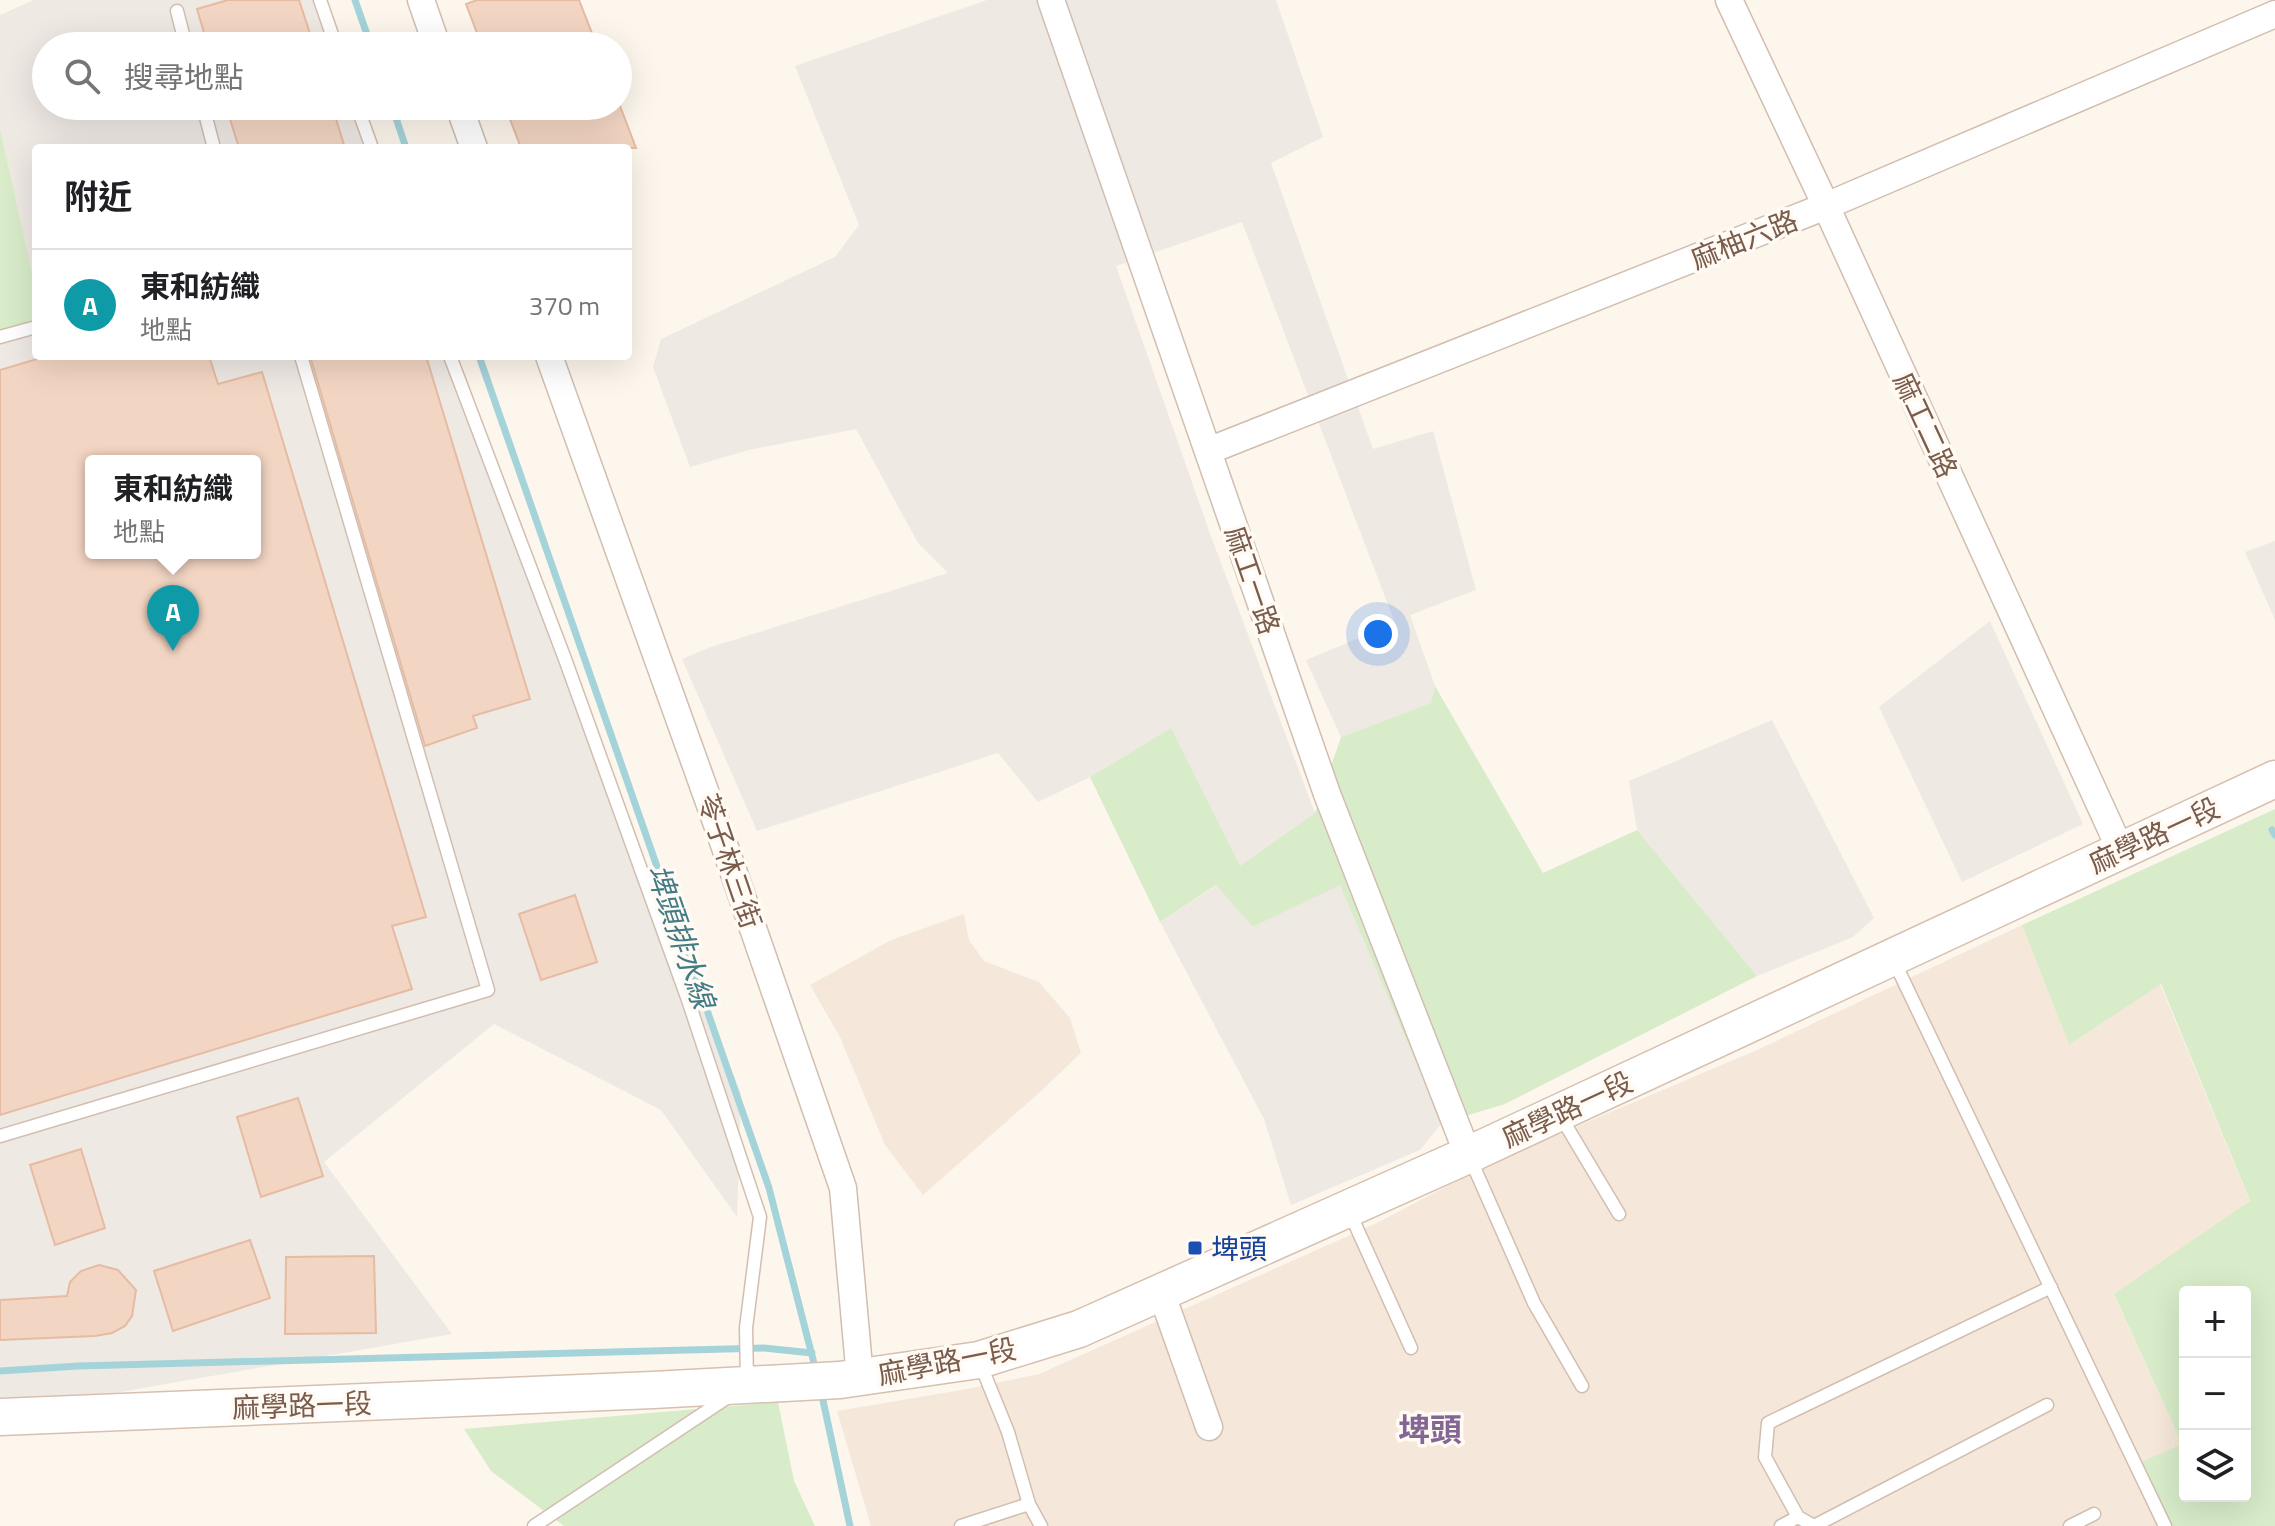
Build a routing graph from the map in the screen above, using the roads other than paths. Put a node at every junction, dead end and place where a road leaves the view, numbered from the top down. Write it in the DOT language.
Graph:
graph roads {
  1 [pos="320,0"];
  2 [pos="421,0"];
  3 [pos="1051,0"];
  4 [pos="1729,0"];
  5 [pos="177,11"];
  6 [pos="2275,14"];
  7 [pos="182,32"];
  8 [pos="331,32"];
  9 [pos="432,32"];
  10 [pos="207,120"];
  11 [pos="362,120"];
  12 [pos="464,120"];
  13 [pos="213,144"];
  14 [pos="371,144"];
  15 [pos="473,144"];
  16 [pos="1826,206"];
  17 [pos="32,328"];
  18 [pos="0,337"];
  19 [pos="302,360"];
  20 [pos="452,360"];
  21 [pos="550,360"];
  22 [pos="1208,451"];
  23 [pos="2275,779"];
  24 [pos="2121,851"];
  25 [pos="1891,957"];
  26 [pos="1559,1112"];
  27 [pos="0,1136"];
  28 [pos="1468,1155"];
  29 [pos="1348,1209"];
  30 [pos="1619,1214"];
  31 [pos="2051,1287"];
  32 [pos="1161,1292"];
  33 [pos="1411,1348"];
  34 [pos="979,1360"];
  35 [pos="850,1379"];
  36 [pos="747,1384"];
  37 [pos="1582,1386"];
  38 [pos="2047,1405"];
  39 [pos="0,1417"];
  40 [pos="1209,1427"];
  41 [pos="1029,1504"];
  42 [pos="2094,1514"];
  43 [pos="1798,1517"];
  44 [pos="534,1526"];
  45 [pos="961,1526"];
  46 [pos="1041,1526"];
  47 [pos="1781,1526"];
  48 [pos="2070,1526"];
  49 [pos="2165,1526"];
  1 -- 8 [label="lane"];
  2 -- 9 [label="street"];
  3 -- 22 [label="street, 麻工一路"];
  4 -- 16 [label="street, 麻工二路"];
  5 -- 7 [label="lane"];
  6 -- 16 [label="street, 麻柚六路"];
  10 -- 13 [label="lane"];
  11 -- 14 [label="lane"];
  12 -- 15 [label="street"];
  16 -- 22 [label="street, 麻柚六路"];
  16 -- 24 [label="street, 麻工二路"];
  17 -- 18 [label="lane"];
  19 -- 27 [label="lane"];
  20 -- 36 [label="lane"];
  21 -- 35 [label="street, 苓子林三街"];
  22 -- 28 [label="street, 麻工一路"];
  23 -- 24 [label="main road, 麻學路一段"];
  24 -- 25 [label="main road, 麻學路一段"];
  25 -- 26 [label="main road, 麻學路一段"];
  25 -- 31 [label="lane"];
  26 -- 28 [label="main road, 麻學路一段"];
  26 -- 30 [label="lane"];
  28 -- 29 [label="main road, 麻學路一段"];
  28 -- 37 [label="lane"];
  29 -- 32 [label="main road, 麻學路一段"];
  29 -- 33 [label="lane"];
  31 -- 43 [label="lane"];
  31 -- 49 [label="lane"];
  32 -- 34 [label="main road, 麻學路一段"];
  32 -- 40 [label="street"];
  34 -- 35 [label="main road, 麻學路一段"];
  34 -- 41 [label="lane"];
  35 -- 36 [label="main road, 麻學路一段"];
  36 -- 39 [label="main road, 麻學路一段"];
  36 -- 44 [label="lane"];
  38 -- 43 [label="lane"];
  41 -- 45 [label="lane"];
  41 -- 46 [label="lane"];
  42 -- 48 [label="lane"];
  43 -- 47 [label="lane"];
}
